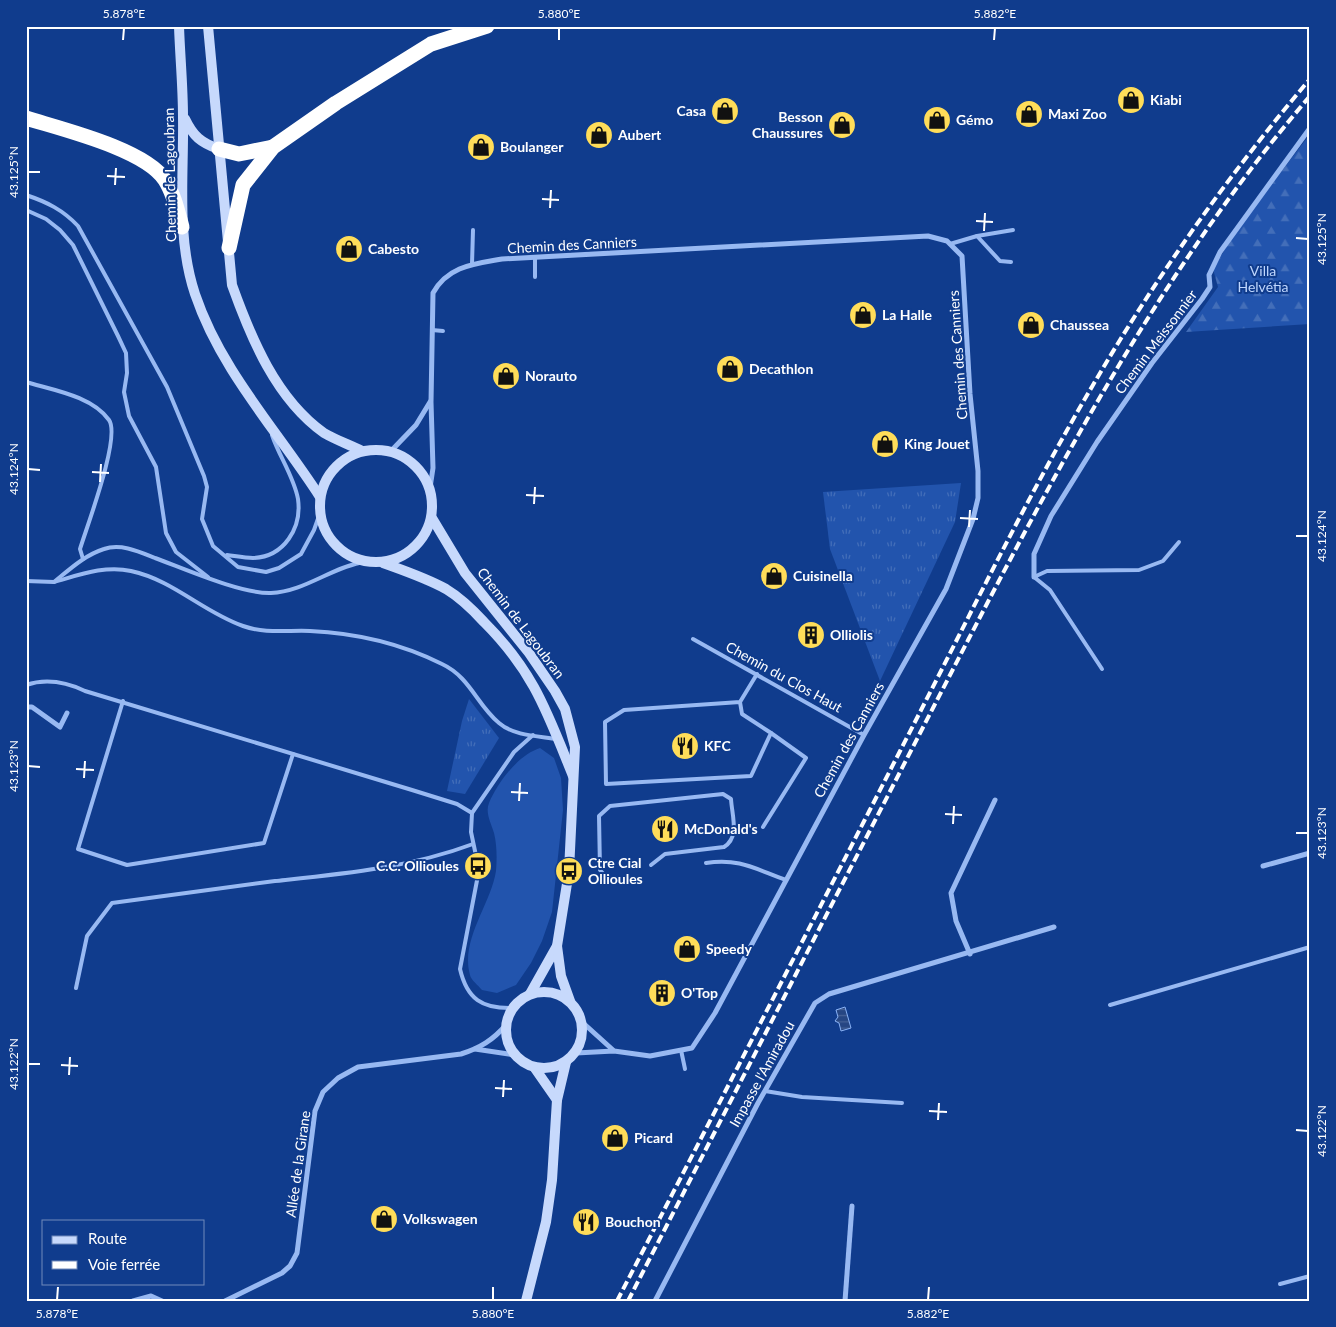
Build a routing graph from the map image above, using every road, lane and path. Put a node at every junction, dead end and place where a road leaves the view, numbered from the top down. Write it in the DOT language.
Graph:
graph roads {
  1 [pos="179,26"];
  2 [pos="208,26"];
  3 [pos="487,26"];
  4 [pos="183,116"];
  5 [pos="26,118"];
  6 [pos="1310,128"];
  7 [pos="273,147"];
  8 [pos="219,149"];
  9 [pos="26,195"];
  10 [pos="26,210"];
  11 [pos="182,227"];
  12 [pos="473,230"];
  13 [pos="1014,230"];
  14 [pos="977,236"];
  15 [pos="950,244"];
  16 [pos="229,248"];
  17 [pos="535,258"];
  18 [pos="1011,262"];
  19 [pos="472,264"];
  20 [pos="535,276"];
  21 [pos="432,330"];
  22 [pos="443,330"];
  23 [pos="26,382"];
  24 [pos="431,402"];
  25 [pos="269,426"];
  26 [pos="362,452"];
  27 [pos="390,452"];
  28 [pos="430,488"];
  29 [pos="320,497"];
  30 [pos="320,513"];
  31 [pos="432,518"];
  32 [pos="1179,542"];
  33 [pos="226,555"];
  34 [pos="83,559"];
  35 [pos="364,562"];
  36 [pos="383,563"];
  37 [pos="208,577"];
  38 [pos="1034,577"];
  39 [pos="26,581"];
  40 [pos="54,582"];
  41 [pos="694,639"];
  42 [pos="1102,669"];
  43 [pos="757,674"];
  44 [pos="26,684"];
  45 [pos="123,701"];
  46 [pos="740,702"];
  47 [pos="26,707"];
  48 [pos="67,713"];
  49 [pos="772,733"];
  50 [pos="864,735"];
  51 [pos="533,736"];
  52 [pos="558,739"];
  53 [pos="293,754"];
  54 [pos="574,780"];
  55 [pos="995,800"];
  56 [pos="472,813"];
  57 [pos="763,827"];
  58 [pos="473,844"];
  59 [pos="1310,853"];
  60 [pos="706,862"];
  61 [pos="651,865"];
  62 [pos="1263,866"];
  63 [pos="615,880"];
  64 [pos="786,880"];
  65 [pos="1054,927"];
  66 [pos="557,946"];
  67 [pos="1310,947"];
  68 [pos="970,954"];
  69 [pos="76,988"];
  70 [pos="530,994"];
  71 [pos="571,1002"];
  72 [pos="1110,1005"];
  73 [pos="512,1008"];
  74 [pos="582,1022"];
  75 [pos="506,1025"];
  76 [pos="475,1049"];
  77 [pos="681,1050"];
  78 [pos="614,1051"];
  79 [pos="576,1053"];
  80 [pos="515,1055"];
  81 [pos="566,1062"];
  82 [pos="534,1067"];
  83 [pos="685,1069"];
  84 [pos="764,1091"];
  85 [pos="557,1100"];
  86 [pos="902,1103"];
  87 [pos="852,1206"];
  88 [pos="1310,1276"];
  89 [pos="1280,1284"];
  90 [pos="133,1301"];
  91 [pos="162,1301"];
  92 [pos="224,1301"];
  93 [pos="526,1301"];
  94 [pos="655,1301"];
  95 [pos="845,1301"];
  1 -- 4 [label="main road, Chemin de Lagoubran"];
  2 -- 8 [label="main road"];
  3 -- 7 [label="highway"];
  4 -- 8 [label="main road"];
  4 -- 11 [label="main road, Chemin de Lagoubran"];
  5 -- 11 [label="highway"];
  6 -- 38 [label="street, Chemin Meissonnier"];
  7 -- 8 [label="highway"];
  7 -- 16 [label="highway"];
  8 -- 16 [label="main road"];
  9 -- 33 [label="lane"];
  10 -- 37 [label="lane"];
  11 -- 25 [label="main road, Chemin de Lagoubran"];
  12 -- 19 [label="lane"];
  13 -- 14 [label="lane"];
  14 -- 15 [label="lane"];
  14 -- 18 [label="lane"];
  15 -- 17 [label="street, Chemin des Canniers"];
  15 -- 50 [label="street, Chemin des Canniers"];
  16 -- 26 [label="main road"];
  17 -- 19 [label="street, Chemin des Canniers"];
  17 -- 20 [label="lane"];
  19 -- 21 [label="street, Chemin des Canniers"];
  21 -- 22 [label="lane"];
  21 -- 24 [label="street, Chemin des Canniers"];
  23 -- 34 [label="lane"];
  24 -- 27 [label="street"];
  24 -- 28 [label="street, Chemin des Canniers"];
  25 -- 29 [label="main road, Chemin de Lagoubran"];
  25 -- 33 [label="lane"];
  26 -- 27 [label="main road"];
  26 -- 29 [label="main road"];
  27 -- 28 [label="main road"];
  28 -- 31 [label="main road"];
  29 -- 30 [label="main road"];
  30 -- 33 [label="lane"];
  30 -- 35 [label="main road"];
  31 -- 36 [label="main road"];
  31 -- 54 [label="main road, Chemin de Lagoubran"];
  32 -- 38 [label="lane"];
  34 -- 37 [label="lane"];
  34 -- 40 [label="lane"];
  35 -- 36 [label="main road"];
  35 -- 37 [label="lane"];
  36 -- 52 [label="main road, Chemin de Lagoubran"];
  38 -- 42 [label="lane"];
  39 -- 40 [label="lane"];
  40 -- 51 [label="lane"];
  41 -- 43 [label="lane, Chemin du Clos Haut"];
  43 -- 46 [label="lane"];
  43 -- 50 [label="lane, Chemin du Clos Haut"];
  44 -- 45 [label="lane"];
  45 -- 53 [label="lane"];
  45 -- 53 [label="lane"];
  46 -- 49 [label="lane"];
  46 -- 49 [label="lane"];
  47 -- 48 [label="street"];
  49 -- 57 [label="lane"];
  50 -- 64 [label="street, Chemin des Canniers"];
  51 -- 52 [label="lane"];
  51 -- 56 [label="lane"];
  52 -- 54 [label="main road, Chemin de Lagoubran"];
  53 -- 56 [label="lane"];
  54 -- 66 [label="main road, Chemin de Lagoubran"];
  55 -- 68 [label="street"];
  56 -- 58 [label="lane"];
  58 -- 69 [label="lane"];
  58 -- 73 [label="lane"];
  59 -- 62 [label="street"];
  60 -- 64 [label="lane"];
  61 -- 63 [label="lane"];
  64 -- 77 [label="street, Chemin des Canniers"];
  65 -- 68 [label="street, Impasse l'Amiradou"];
  66 -- 70 [label="main road, Chemin de Lagoubran"];
  66 -- 71 [label="main road, Chemin de Lagoubran"];
  67 -- 72 [label="lane"];
  68 -- 84 [label="street, Impasse l'Amiradou"];
  70 -- 71 [label="main road"];
  70 -- 73 [label="main road"];
  71 -- 74 [label="main road"];
  73 -- 75 [label="main road"];
  74 -- 78 [label="street"];
  74 -- 79 [label="main road"];
  75 -- 76 [label="street, Allée de la Girane"];
  75 -- 80 [label="main road"];
  76 -- 80 [label="street, Allée de la Girane"];
  76 -- 92 [label="street, Allée de la Girane"];
  77 -- 78 [label="street, Chemin des Canniers"];
  77 -- 83 [label="lane"];
  78 -- 79 [label="street, Chemin des Canniers"];
  79 -- 81 [label="main road"];
  80 -- 82 [label="main road"];
  81 -- 82 [label="main road"];
  81 -- 85 [label="main road"];
  82 -- 85 [label="main road"];
  84 -- 86 [label="lane"];
  84 -- 94 [label="street, Impasse l'Amiradou"];
  85 -- 93 [label="main road"];
  87 -- 95 [label="street"];
  88 -- 89 [label="lane"];
  90 -- 91 [label="street"];
}
